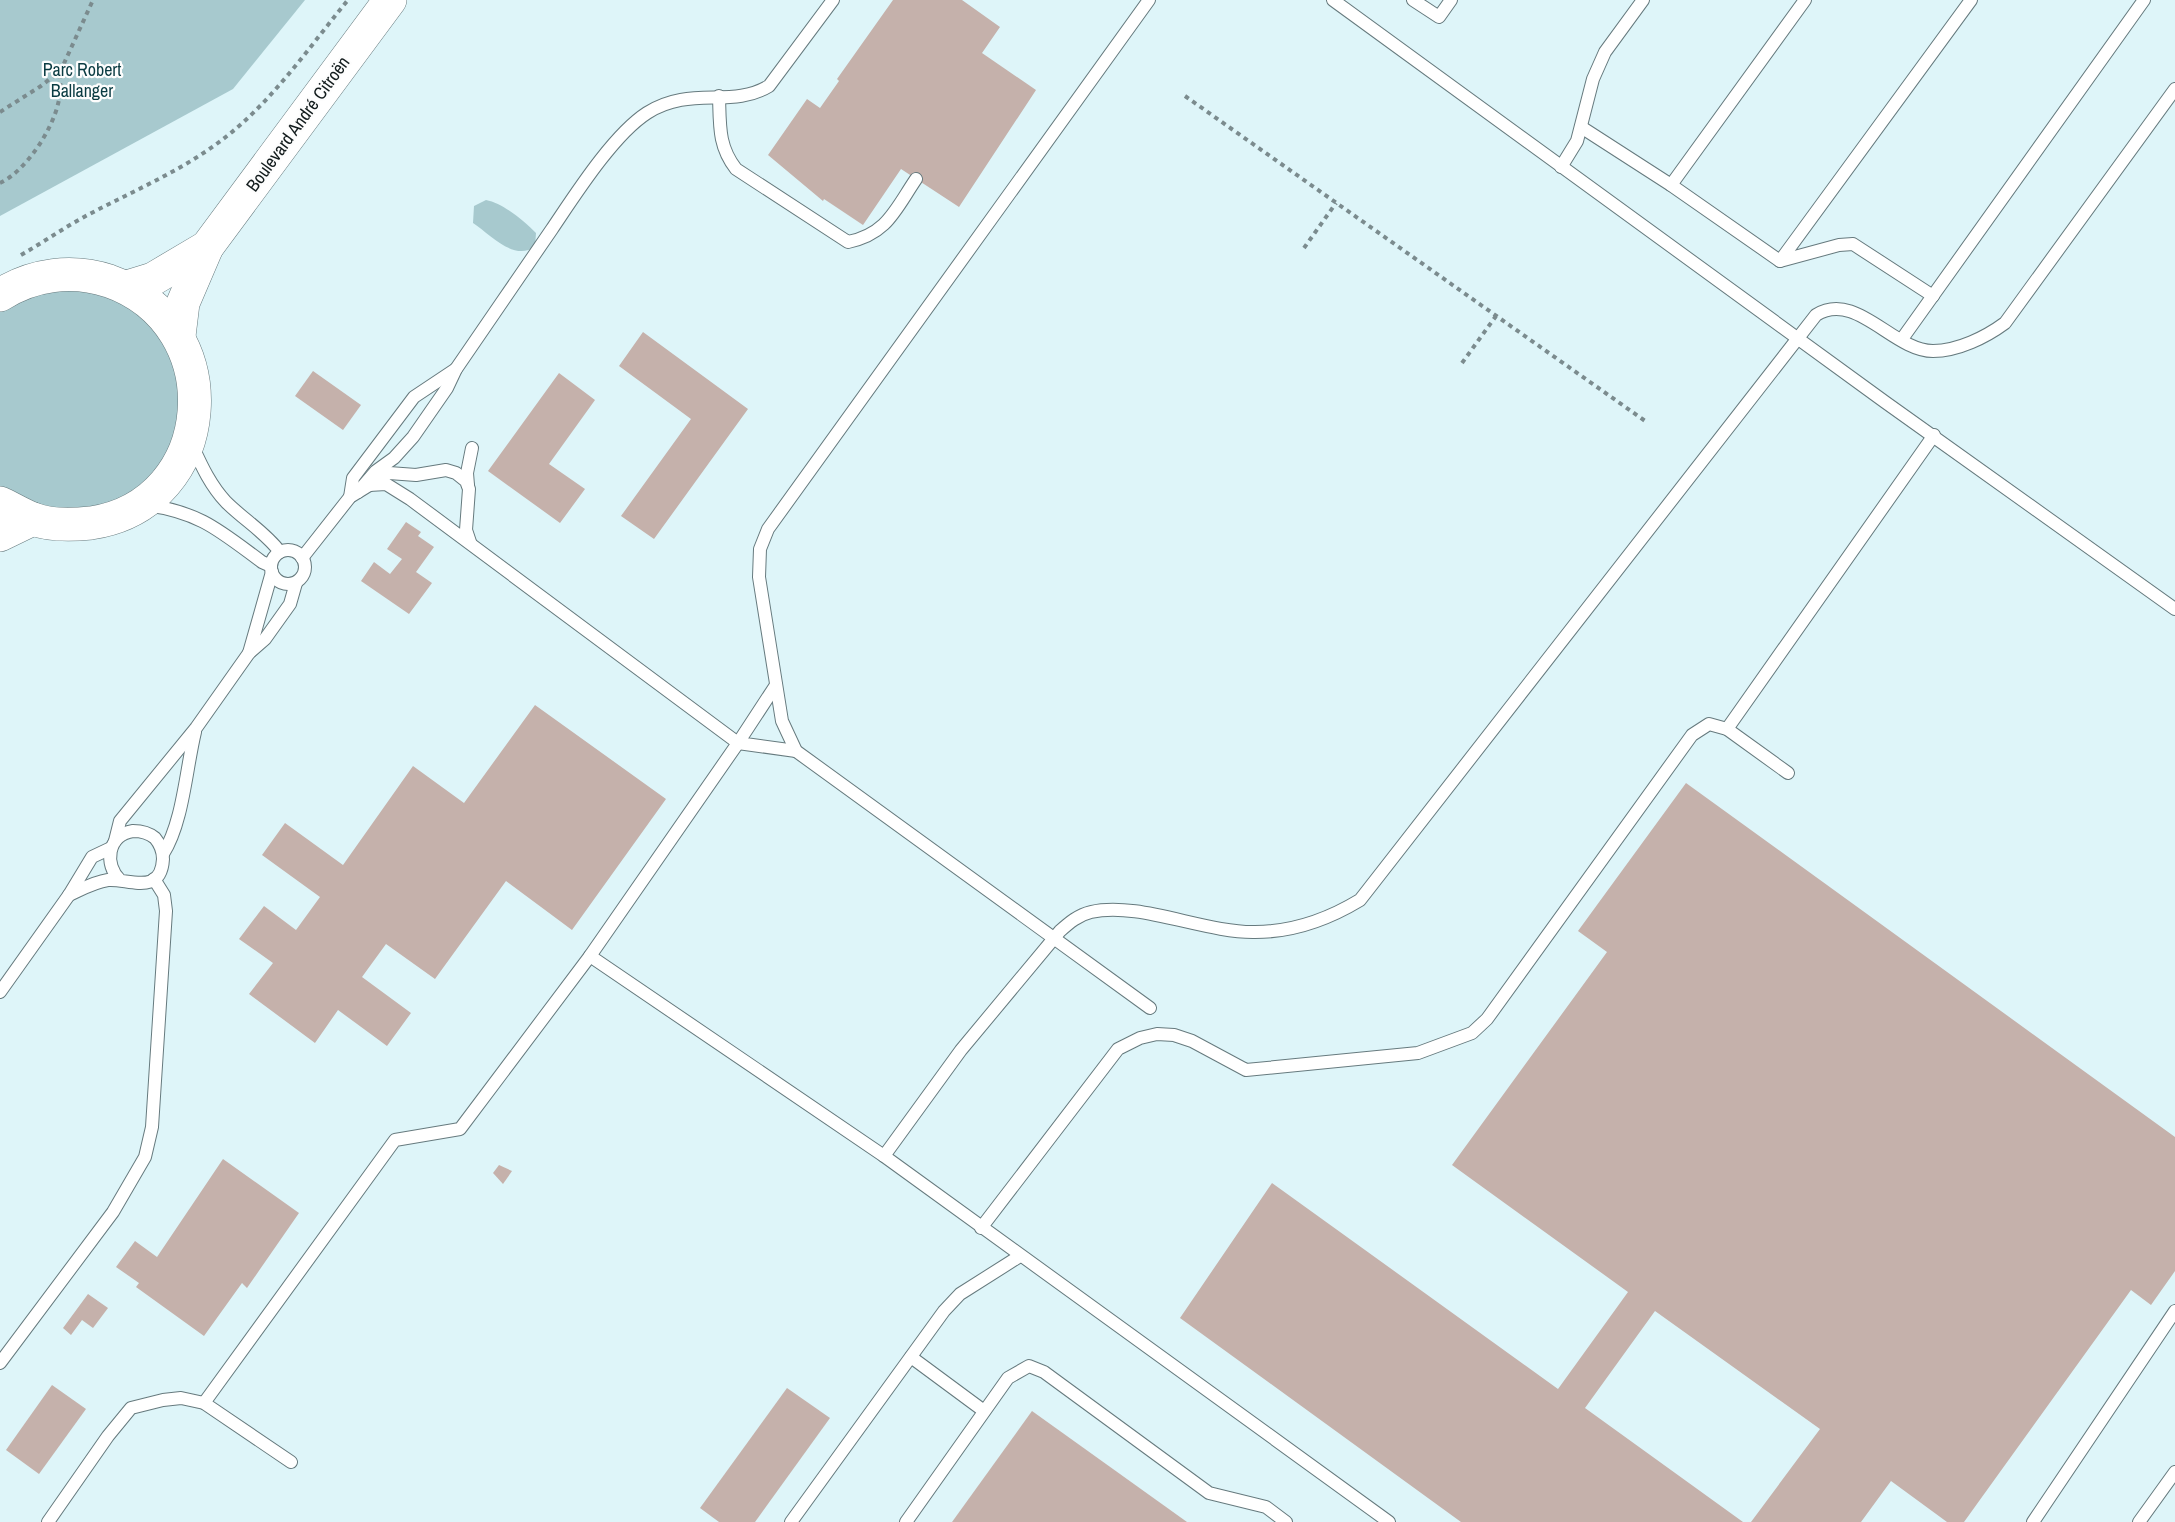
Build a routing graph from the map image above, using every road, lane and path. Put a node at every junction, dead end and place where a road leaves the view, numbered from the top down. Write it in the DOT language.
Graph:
graph roads {
  1 [pos="93,0"];
  2 [pos="348,0"];
  3 [pos="390,0"];
  4 [pos="833,0"];
  5 [pos="1149,0"];
  6 [pos="1333,0"];
  7 [pos="1413,0"];
  8 [pos="1451,0"];
  9 [pos="1643,0"];
  10 [pos="1805,0"];
  11 [pos="1971,0"];
  12 [pos="2144,0"];
  13 [pos="61,70"];
  14 [pos="2175,89"];
  15 [pos="719,96"];
  16 [pos="1185,96"];
  17 [pos="0,112"];
  18 [pos="1581,127"];
  19 [pos="1562,166"];
  20 [pos="916,179"];
  21 [pos="0,183"];
  22 [pos="1671,185"];
  23 [pos="1336,203"];
  24 [pos="207,247"];
  25 [pos="1304,248"];
  26 [pos="17,258"];
  27 [pos="1780,261"];
  28 [pos="127,287"];
  29 [pos="0,295"];
  30 [pos="1933,296"];
  31 [pos="1496,316"];
  32 [pos="178,336"];
  33 [pos="1797,338"];
  34 [pos="1902,339"];
  35 [pos="1462,363"];
  36 [pos="456,369"];
  37 [pos="1648,423"];
  38 [pos="1934,435"];
  39 [pos="189,439"];
  40 [pos="441,470"];
  41 [pos="369,485"];
  42 [pos="469,489"];
  43 [pos="354,495"];
  44 [pos="0,503"];
  45 [pos="139,504"];
  46 [pos="33,519"];
  47 [pos="0,535"];
  48 [pos="470,542"];
  49 [pos="280,552"];
  50 [pos="302,558"];
  51 [pos="272,569"];
  52 [pos="296,583"];
  53 [pos="2175,609"];
  54 [pos="249,653"];
  55 [pos="776,685"];
  56 [pos="196,728"];
  57 [pos="1727,729"];
  58 [pos="738,743"];
  59 [pos="796,752"];
  60 [pos="1788,773"];
  61 [pos="113,844"];
  62 [pos="163,854"];
  63 [pos="154,879"];
  64 [pos="120,880"];
  65 [pos="69,895"];
  66 [pos="1054,938"];
  67 [pos="590,956"];
  68 [pos="0,992"];
  69 [pos="1149,1008"];
  70 [pos="884,1156"];
  71 [pos="981,1228"];
  72 [pos="1020,1256"];
  73 [pos="2175,1311"];
  74 [pos="911,1357"];
  75 [pos="0,1363"];
  76 [pos="204,1403"];
  77 [pos="984,1412"];
  78 [pos="291,1462"];
  79 [pos="2175,1472"];
  80 [pos="48,1522"];
  81 [pos="791,1522"];
  82 [pos="906,1522"];
  83 [pos="1286,1522"];
  84 [pos="1389,1522"];
  85 [pos="2032,1522"];
  86 [pos="2139,1522"];
  1 -- 13 [label="path"];
  2 -- 26 [label="path"];
  3 -- 24 [label="main road, Boulevard André Citroën"];
  4 -- 15 [label="lane"];
  5 -- 55 [label="lane"];
  6 -- 19 [label="lane"];
  7 -- 8 [label="lane"];
  9 -- 18 [label="lane"];
  10 -- 22 [label="lane"];
  11 -- 27 [label="lane"];
  12 -- 30 [label="lane"];
  13 -- 17 [label="path"];
  13 -- 21 [label="path"];
  14 -- 34 [label="lane"];
  15 -- 20 [label="lane"];
  15 -- 36 [label="lane"];
  16 -- 23 [label="path"];
  18 -- 19 [label="lane"];
  18 -- 22 [label="lane"];
  19 -- 33 [label="lane"];
  22 -- 27 [label="lane"];
  23 -- 25 [label="path"];
  23 -- 31 [label="path"];
  24 -- 28 [label="main road, Boulevard André Citroën"];
  24 -- 32 [label="main road, Boulevard André Citroën"];
  27 -- 30 [label="lane"];
  28 -- 29 [label="main road"];
  28 -- 32 [label="main road"];
  30 -- 34 [label="lane"];
  31 -- 35 [label="path"];
  31 -- 37 [label="path"];
  32 -- 39 [label="main road"];
  33 -- 34 [label="lane"];
  33 -- 38 [label="lane"];
  33 -- 66 [label="lane"];
  36 -- 43 [label="lane"];
  36 -- 43 [label="lane"];
  38 -- 53 [label="lane"];
  38 -- 57 [label="lane"];
  39 -- 45 [label="main road"];
  39 -- 49 [label="lane"];
  40 -- 41 [label="lane"];
  40 -- 42 [label="lane"];
  40 -- 42 [label="lane"];
  41 -- 43 [label="lane"];
  41 -- 48 [label="lane"];
  42 -- 48 [label="lane"];
  43 -- 50 [label="lane"];
  44 -- 46 [label="main road"];
  45 -- 46 [label="main road"];
  45 -- 51 [label="lane"];
  46 -- 47 [label="main road"];
  48 -- 58 [label="lane"];
  49 -- 50 [label="lane"];
  49 -- 51 [label="lane"];
  50 -- 52 [label="lane"];
  51 -- 52 [label="lane"];
  51 -- 54 [label="lane"];
  52 -- 54 [label="lane"];
  54 -- 56 [label="lane"];
  55 -- 58 [label="lane"];
  55 -- 59 [label="lane"];
  56 -- 61 [label="lane"];
  56 -- 62 [label="lane"];
  57 -- 60 [label="lane"];
  57 -- 71 [label="lane"];
  58 -- 59 [label="lane"];
  58 -- 67 [label="lane"];
  59 -- 66 [label="lane"];
  61 -- 62 [label="lane"];
  61 -- 64 [label="lane"];
  61 -- 65 [label="lane"];
  62 -- 63 [label="lane"];
  63 -- 64 [label="lane"];
  63 -- 75 [label="lane"];
  64 -- 65 [label="lane"];
  65 -- 68 [label="lane"];
  66 -- 69 [label="lane"];
  66 -- 70 [label="lane"];
  67 -- 70 [label="lane"];
  67 -- 76 [label="lane"];
  70 -- 71 [label="lane"];
  71 -- 72 [label="lane"];
  72 -- 74 [label="lane"];
  72 -- 84 [label="lane"];
  73 -- 85 [label="lane"];
  74 -- 77 [label="lane"];
  74 -- 81 [label="lane"];
  76 -- 78 [label="lane"];
  76 -- 80 [label="lane"];
  77 -- 82 [label="lane"];
  77 -- 83 [label="lane"];
  79 -- 86 [label="lane"];
}
